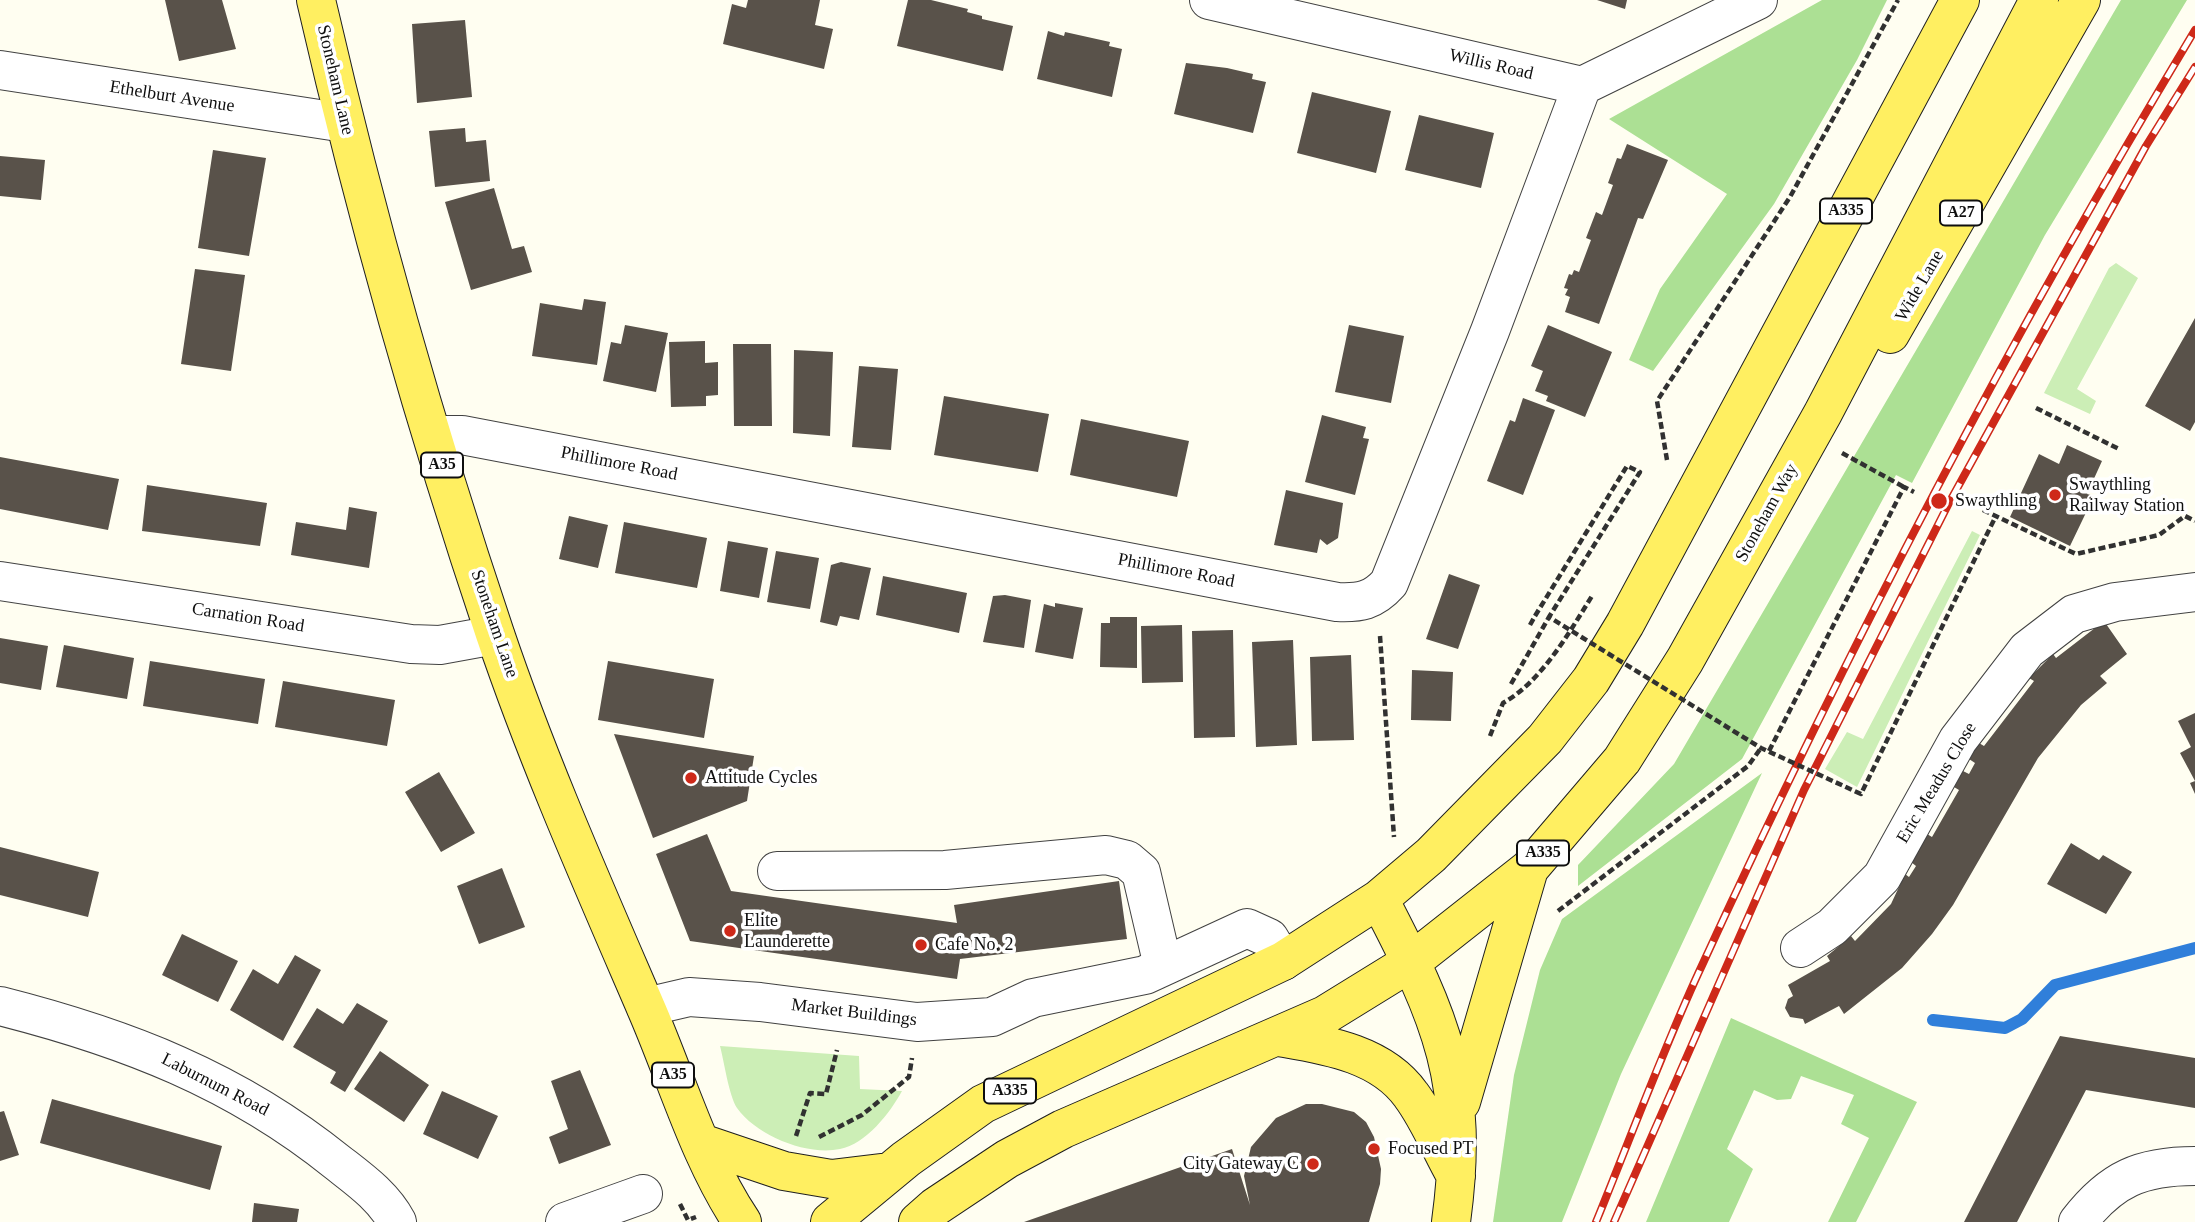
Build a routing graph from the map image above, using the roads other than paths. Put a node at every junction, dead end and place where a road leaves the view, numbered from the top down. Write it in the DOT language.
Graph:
graph roads {
  1 [pos="316,0"];
  2 [pos="1209,0"];
  3 [pos="1758,0"];
  4 [pos="1960,0"];
  5 [pos="2039,0"];
  6 [pos="2081,0"];
  7 [pos="0,70"];
  8 [pos="1582,86"];
  9 [pos="345,123"];
  10 [pos="1823,413"];
  11 [pos="433,435"];
  12 [pos="0,581"];
  13 [pos="2195,592"];
  14 [pos="495,635"];
  15 [pos="1529,869"];
  16 [pos="777,870"];
  17 [pos="1378,899"];
  18 [pos="1800,948"];
  19 [pos="1283,961"];
  20 [pos="1411,962"];
  21 [pos="1163,967"];
  22 [pos="0,1006"];
  23 [pos="646,1007"];
  24 [pos="1279,1037"];
  25 [pos="1457,1115"];
  26 [pos="701,1143"];
  27 [pos="2195,1166"];
  28 [pos="890,1172"];
  29 [pos="1457,1178"];
  30 [pos="643,1194"];
  31 [pos="397,1222"];
  32 [pos="565,1222"];
  33 [pos="742,1222"];
  34 [pos="830,1222"];
  35 [pos="918,1222"];
  36 [pos="1451,1222"];
  37 [pos="2078,1222"];
  1 -- 9 [label="main road, Stoneham Lane / A35"];
  2 -- 8 [label="street, Willis Road"];
  3 -- 8 [label="street"];
  4 -- 17 [label="main road, A335"];
  5 -- 10 [label="main road, Stoneham Way / A335"];
  6 -- 10 [label="main road, Wide Lane / A27"];
  7 -- 9 [label="street, Ethelburt Avenue"];
  8 -- 11 [label="street, Phillimore Road"];
  9 -- 11 [label="main road, Stoneham Lane / A35"];
  10 -- 15 [label="main road, Stoneham Way / A335"];
  11 -- 14 [label="main road, Stoneham Lane / A35"];
  12 -- 14 [label="street, Carnation Road"];
  13 -- 18 [label="street, Eric Meadus Close"];
  14 -- 23 [label="main road, Stoneham Lane / A35"];
  15 -- 20 [label="main road, Stoneham Way / A335"];
  15 -- 25 [label="main road"];
  16 -- 21 [label="street"];
  17 -- 19 [label="main road, A335"];
  17 -- 20 [label="main road"];
  19 -- 21 [label="street, Market Buildings"];
  19 -- 28 [label="main road, A335"];
  20 -- 24 [label="main road, A335"];
  20 -- 25 [label="main road"];
  21 -- 23 [label="street, Market Buildings"];
  22 -- 31 [label="street, Laburnum Road"];
  23 -- 26 [label="main road, Stoneham Lane / A35"];
  24 -- 29 [label="main road"];
  24 -- 35 [label="main road, A335"];
  25 -- 29 [label="main road"];
  26 -- 28 [label="main road"];
  26 -- 33 [label="main road, Stoneham Lane / A35"];
  27 -- 37 [label="street"];
  28 -- 34 [label="main road, A335"];
  29 -- 36 [label="main road"];
  30 -- 32 [label="street"];
}
